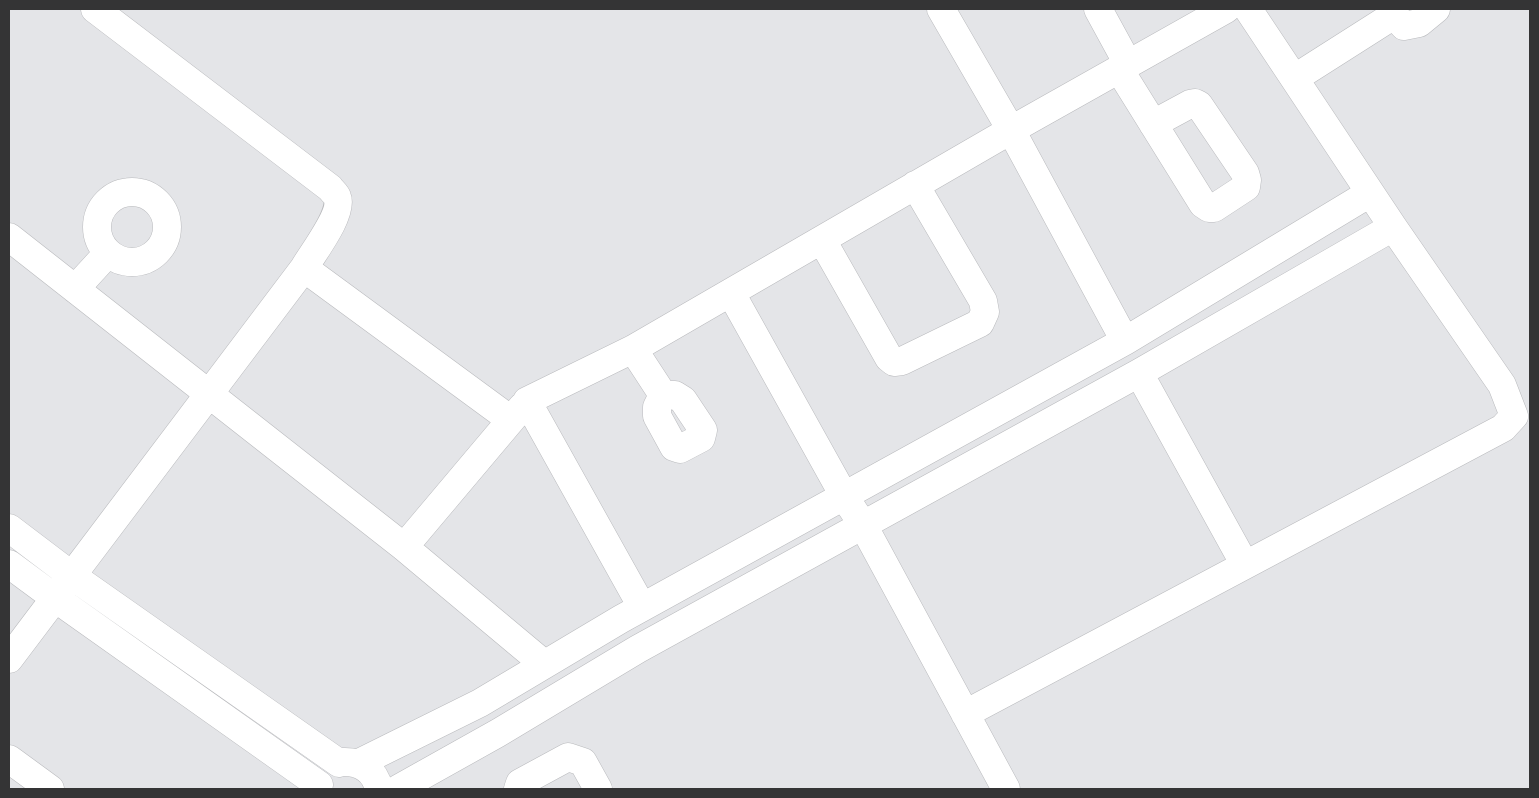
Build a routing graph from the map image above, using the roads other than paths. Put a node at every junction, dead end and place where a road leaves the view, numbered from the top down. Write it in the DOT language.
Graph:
graph roads {
  1 [pos="95,9"];
  2 [pos="941,9"];
  3 [pos="1098,9"];
  4 [pos="1226,9"];
  5 [pos="1248,9"];
  6 [pos="1436,9"];
  7 [pos="1392,12"];
  8 [pos="1124,66"];
  9 [pos="1295,78"];
  10 [pos="1153,124"];
  11 [pos="1011,130"];
  12 [pos="915,185"];
  13 [pos="1370,193"];
  14 [pos="1393,227"];
  15 [pos="9,237"];
  16 [pos="822,240"];
  17 [pos="108,254"];
  18 [pos="304,268"];
  19 [pos="75,290"];
  20 [pos="731,293"];
  21 [pos="1125,341"];
  22 [pos="633,349"];
  23 [pos="1139,373"];
  24 [pos="208,394"];
  25 [pos="662,395"];
  26 [pos="519,410"];
  27 [pos="844,496"];
  28 [pos="863,525"];
  29 [pos="9,528"];
  30 [pos="404,547"];
  31 [pos="9,564"];
  32 [pos="1245,565"];
  33 [pos="72,575"];
  34 [pos="54,598"];
  35 [pos="642,607"];
  36 [pos="9,659"];
  37 [pos="544,664"];
  38 [pos="965,714"];
  39 [pos="9,759"];
  40 [pos="348,763"];
  41 [pos="319,787"];
  42 [pos="50,789"];
  43 [pos="379,789"];
  44 [pos="398,789"];
  45 [pos="518,789"];
  46 [pos="598,789"];
  47 [pos="1006,789"];
  1 -- 18 [label="street"];
  2 -- 11 [label="street"];
  3 -- 8 [label="street"];
  4 -- 8 [label="street"];
  5 -- 9 [label="street"];
  6 -- 7 [label="street"];
  7 -- 9 [label="street"];
  8 -- 10 [label="street"];
  8 -- 11 [label="street"];
  9 -- 13 [label="street"];
  11 -- 12 [label="street"];
  11 -- 21 [label="street"];
  12 -- 16 [label="street"];
  12 -- 16 [label="street"];
  13 -- 14 [label="street"];
  13 -- 21 [label="street"];
  14 -- 23 [label="street"];
  14 -- 32 [label="street"];
  15 -- 19 [label="street"];
  16 -- 20 [label="street"];
  17 -- 19 [label="street"];
  18 -- 24 [label="street"];
  18 -- 26 [label="street"];
  19 -- 24 [label="street"];
  20 -- 22 [label="street"];
  20 -- 27 [label="street"];
  21 -- 27 [label="street"];
  22 -- 25 [label="street"];
  22 -- 26 [label="street"];
  23 -- 28 [label="street"];
  23 -- 32 [label="street"];
  24 -- 30 [label="street"];
  24 -- 33 [label="street"];
  26 -- 30 [label="street"];
  26 -- 35 [label="street"];
  27 -- 28 [label="street"];
  27 -- 35 [label="street"];
  28 -- 38 [label="street"];
  28 -- 44 [label="street"];
  29 -- 33 [label="street"];
  30 -- 37 [label="street"];
  31 -- 34 [label="street"];
  32 -- 38 [label="street"];
  33 -- 34 [label="street"];
  33 -- 40 [label="street"];
  34 -- 36 [label="street"];
  34 -- 41 [label="street"];
  35 -- 37 [label="street"];
  37 -- 40 [label="street"];
  38 -- 47 [label="street"];
  39 -- 42 [label="street"];
  40 -- 41 [label="street"];
  40 -- 43 [label="street"];
  45 -- 46 [label="street"];
}
